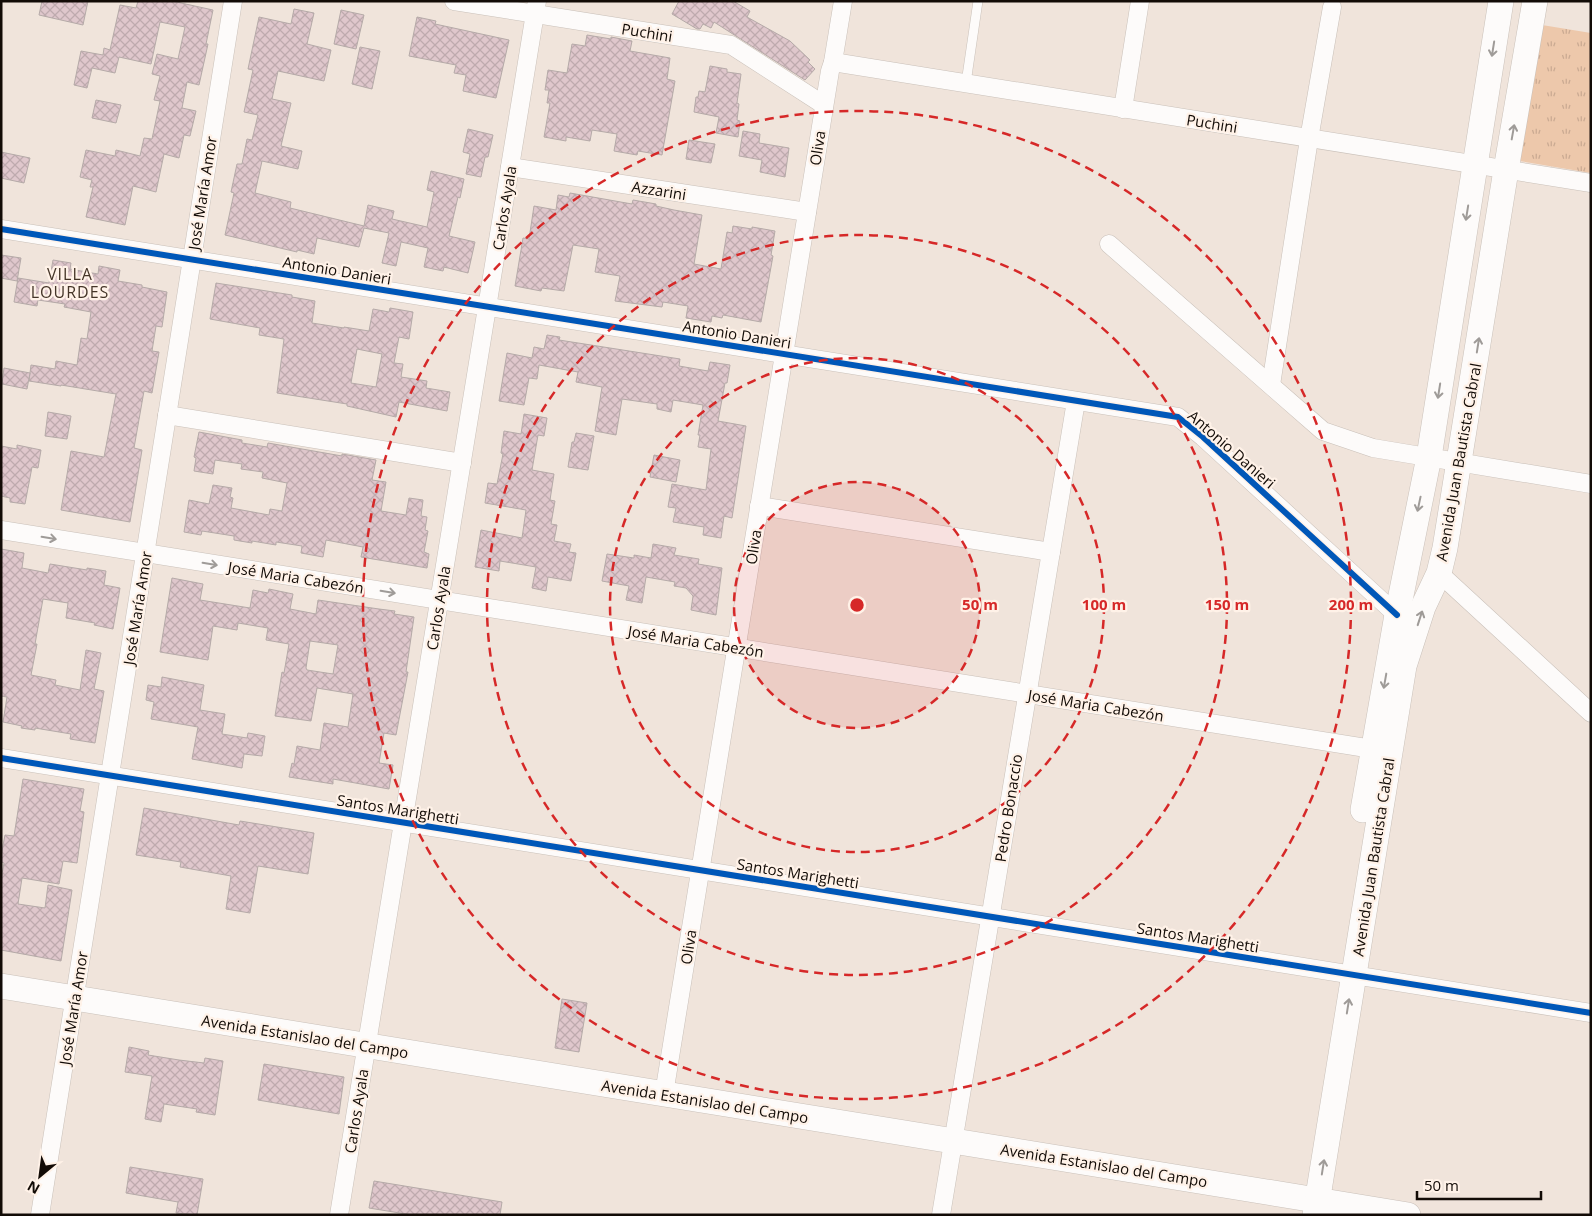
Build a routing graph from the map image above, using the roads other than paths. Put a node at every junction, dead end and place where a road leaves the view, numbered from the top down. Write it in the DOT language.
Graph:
graph roads {
  1 [pos="233,1"];
  2 [pos="454,1"];
  3 [pos="843,1"];
  4 [pos="978,1"];
  5 [pos="1140,1"];
  6 [pos="1501,1"];
  7 [pos="1535,1"];
  8 [pos="1332,7"];
  9 [pos="536,8"];
  10 [pos="833,62"];
  11 [pos="966,83"];
  12 [pos="824,105"];
  13 [pos="1123,109"];
  14 [pos="1309,139"];
  15 [pos="1474,165"];
  16 [pos="510,168"];
  17 [pos="1506,170"];
  18 [pos="1591,184"];
  19 [pos="807,212"];
  20 [pos="1,229"];
  21 [pos="1109,244"];
  22 [pos="192,260"];
  23 [pos="488,307"];
  24 [pos="784,354"];
  25 [pos="1271,385"];
  26 [pos="1076,401"];
  27 [pos="167,415"];
  28 [pos="1429,457"];
  29 [pos="1460,462"];
  30 [pos="462,463"];
  31 [pos="1591,484"];
  32 [pos="759,506"];
  33 [pos="1,530"];
  34 [pos="1051,552"];
  35 [pos="145,553"];
  36 [pos="1439,573"];
  37 [pos="440,600"];
  38 [pos="1397,614"];
  39 [pos="736,648"];
  40 [pos="1027,694"];
  41 [pos="1591,713"];
  42 [pos="1381,750"];
  43 [pos="1,758"];
  44 [pos="110,775"];
  45 [pos="403,822"];
  46 [pos="700,870"];
  47 [pos="990,917"];
  48 [pos="1345,974"];
  49 [pos="1,986"];
  50 [pos="75,998"];
  51 [pos="1591,1013"];
  52 [pos="367,1046"];
  53 [pos="664,1094"];
  54 [pos="954,1141"];
  55 [pos="1308,1207"];
  56 [pos="40,1215"];
  57 [pos="339,1215"];
  58 [pos="942,1215"];
  59 [pos="1408,1215"];
  1 -- 22 [label="street, José María Amor"];
  2 -- 9 [label="street, Puchini"];
  3 -- 10 [label="street, Oliva"];
  4 -- 11 [label="lane"];
  5 -- 13 [label="street"];
  6 -- 15 [label="main road, Avenida Juan Bautista Cabral, one-way"];
  17 -- 7 [label="main road, Avenida Juan Bautista Cabral, one-way"];
  8 -- 14 [label="street"];
  9 -- 12 [label="street, Puchini"];
  9 -- 16 [label="street, Carlos Ayala"];
  10 -- 11 [label="street, Puchini"];
  10 -- 12 [label="street, Oliva"];
  11 -- 13 [label="street, Puchini"];
  12 -- 19 [label="street, Oliva"];
  13 -- 14 [label="street, Puchini"];
  14 -- 15 [label="street, Puchini"];
  14 -- 25 [label="street"];
  15 -- 17 [label="street, Puchini"];
  15 -- 28 [label="main road, Avenida Juan Bautista Cabral, one-way"];
  16 -- 19 [label="street, Azzarini"];
  16 -- 23 [label="street, Carlos Ayala"];
  17 -- 18 [label="street, Puchini"];
  29 -- 17 [label="main road, Avenida Juan Bautista Cabral, one-way"];
  19 -- 24 [label="street, Oliva"];
  20 -- 22 [label="street, Antonio Danieri"];
  21 -- 25 [label="street"];
  22 -- 23 [label="street, Antonio Danieri"];
  22 -- 27 [label="street, José María Amor"];
  23 -- 24 [label="street, Antonio Danieri"];
  23 -- 30 [label="street, Carlos Ayala"];
  24 -- 26 [label="street, Antonio Danieri"];
  24 -- 32 [label="street, Oliva"];
  25 -- 28 [label="street"];
  26 -- 34 [label="street, Pedro Bonaccio"];
  26 -- 38 [label="street, Antonio Danieri"];
  27 -- 30 [label="street"];
  27 -- 35 [label="street, José María Amor"];
  28 -- 29 [label="street"];
  28 -- 38 [label="main road, Avenida Juan Bautista Cabral, one-way"];
  29 -- 31 [label="street"];
  29 -- 36 [label="main road, Avenida Juan Bautista Cabral"];
  30 -- 37 [label="street, Carlos Ayala"];
  32 -- 34 [label="street"];
  32 -- 39 [label="street, Oliva"];
  33 -- 35 [label="street, José Maria Cabezón, one-way"];
  34 -- 40 [label="street, Pedro Bonaccio"];
  35 -- 37 [label="street, José Maria Cabezón, one-way"];
  35 -- 44 [label="street, José María Amor"];
  36 -- 41 [label="street"];
  42 -- 36 [label="main road, Avenida Juan Bautista Cabral, one-way"];
  37 -- 39 [label="street, José Maria Cabezón"];
  37 -- 45 [label="street, Carlos Ayala"];
  38 -- 42 [label="main road, Avenida Juan Bautista Cabral, one-way"];
  39 -- 40 [label="street, José Maria Cabezón"];
  39 -- 46 [label="street, Oliva"];
  40 -- 42 [label="street, José Maria Cabezón"];
  40 -- 47 [label="street, Pedro Bonaccio"];
  42 -- 48 [label="main road, Avenida Juan Bautista Cabral"];
  43 -- 44 [label="street, Santos Marighetti"];
  44 -- 45 [label="street, Santos Marighetti"];
  44 -- 50 [label="street, José María Amor"];
  45 -- 46 [label="street, Santos Marighetti"];
  45 -- 52 [label="street, Carlos Ayala"];
  46 -- 47 [label="street, Santos Marighetti"];
  46 -- 53 [label="street, Oliva"];
  47 -- 48 [label="street, Santos Marighetti"];
  47 -- 54 [label="street, Pedro Bonaccio"];
  48 -- 51 [label="street, Santos Marighetti"];
  48 -- 55 [label="main road, Avenida Juan Bautista Cabral"];
  49 -- 50 [label="main road, Avenida Estanislao del Campo"];
  50 -- 52 [label="main road, Avenida Estanislao del Campo"];
  50 -- 56 [label="street, José María Amor"];
  52 -- 53 [label="main road, Avenida Estanislao del Campo"];
  52 -- 57 [label="street, Carlos Ayala"];
  53 -- 54 [label="main road, Avenida Estanislao del Campo"];
  54 -- 55 [label="main road, Avenida Estanislao del Campo"];
  54 -- 58 [label="street, Pedro Bonaccio"];
  55 -- 59 [label="main road, Avenida Estanislao del Campo"];
}
